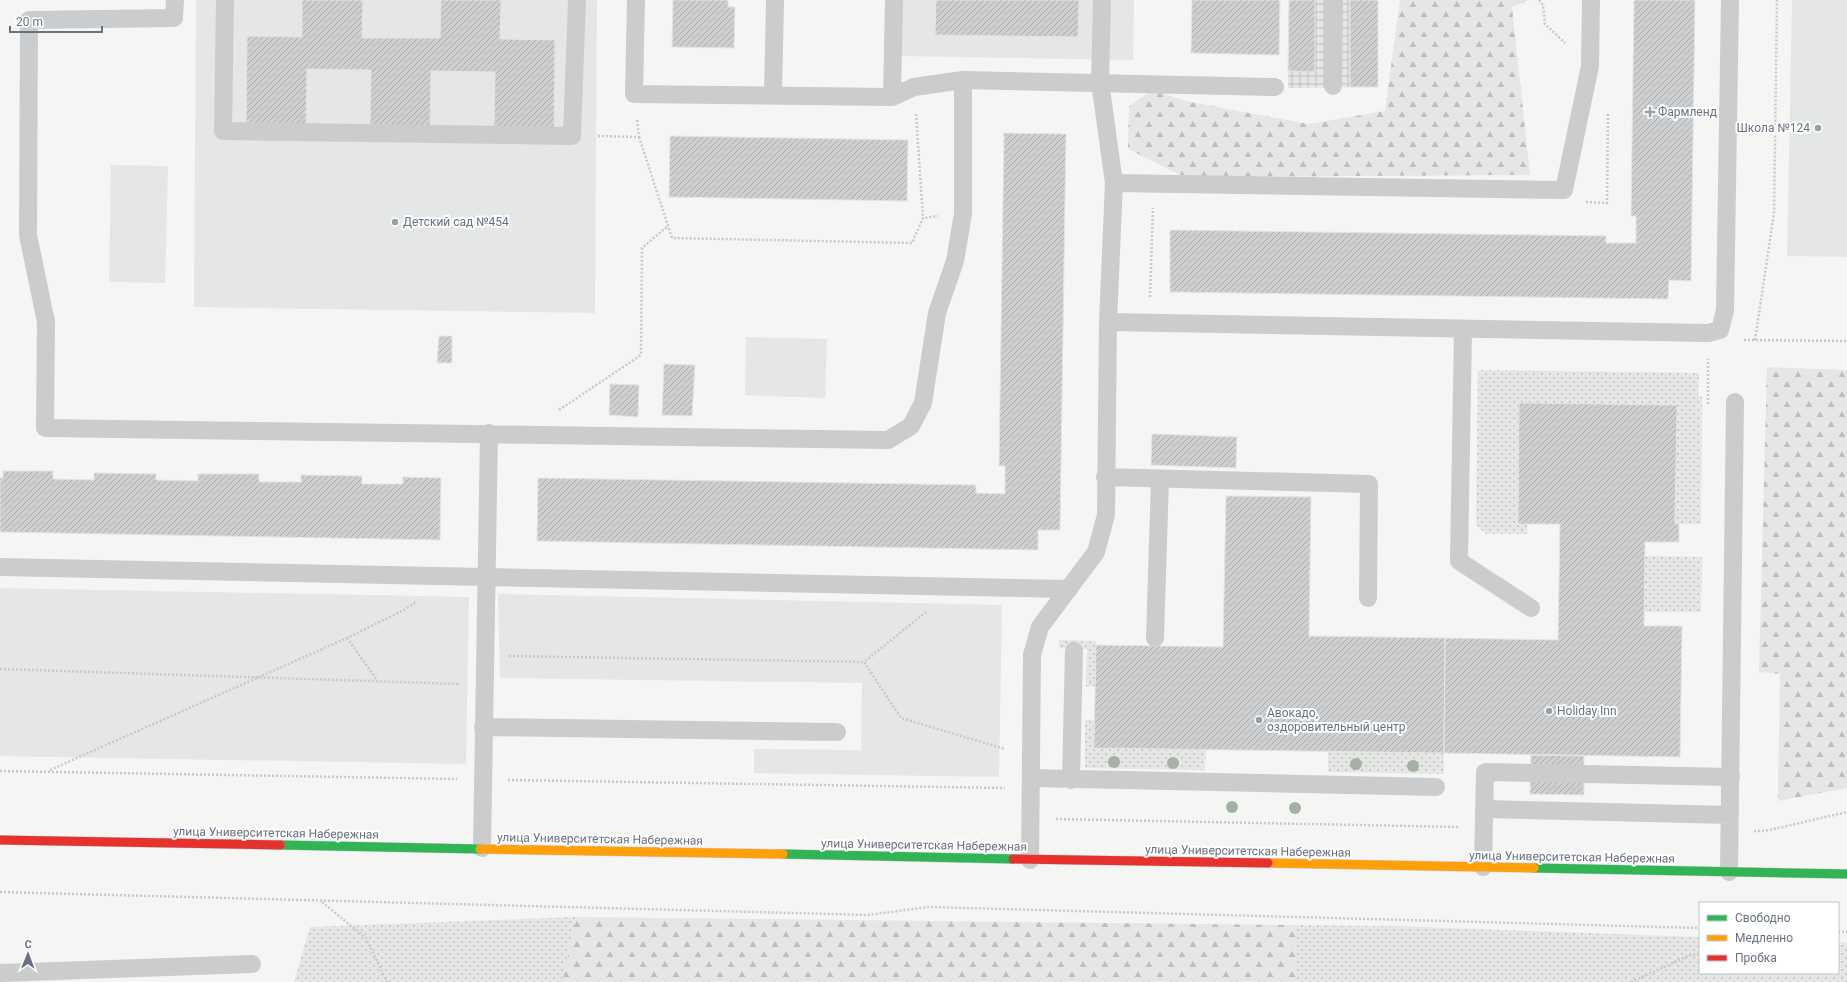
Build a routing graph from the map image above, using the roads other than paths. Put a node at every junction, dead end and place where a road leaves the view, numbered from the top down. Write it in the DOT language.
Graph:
graph roads {
  1 [pos="175,0"];
  2 [pos="225,0"];
  3 [pos="577,0"];
  4 [pos="636,0"];
  5 [pos="775,0"];
  6 [pos="894,0"];
  7 [pos="1102,0"];
  8 [pos="1334,0"];
  9 [pos="1591,0"];
  10 [pos="1730,0"];
  11 [pos="963,80"];
  12 [pos="1100,82"];
  13 [pos="1333,86"];
  14 [pos="1275,87"];
  15 [pos="773,94"];
  16 [pos="892,97"];
  17 [pos="1114,183"];
  18 [pos="1108,322"];
  19 [pos="1464,330"];
  20 [pos="1735,402"];
  21 [pos="489,433"];
  22 [pos="1105,478"];
  23 [pos="1160,479"];
  24 [pos="0,567"];
  25 [pos="487,577"];
  26 [pos="1069,589"];
  27 [pos="1368,598"];
  28 [pos="1531,608"];
  29 [pos="1155,638"];
  30 [pos="1074,651"];
  31 [pos="483,728"];
  32 [pos="837,732"];
  33 [pos="1731,778"];
  34 [pos="1071,780"];
  35 [pos="1031,783"];
  36 [pos="1436,787"];
  37 [pos="1484,809"];
  38 [pos="1730,823"];
  39 [pos="0,840"];
  40 [pos="482,848"];
  41 [pos="1030,860"];
  42 [pos="1483,867"];
  43 [pos="1730,872"];
  44 [pos="1847,874"];
  45 [pos="252,964"];
  46 [pos="0,973"];
  1 -- 21 [label="lane"];
  2 -- 3 [label="lane"];
  4 -- 15 [label="lane"];
  5 -- 15 [label="lane"];
  6 -- 16 [label="lane"];
  7 -- 12 [label="lane"];
  8 -- 13 [label="lane"];
  9 -- 17 [label="lane"];
  10 -- 19 [label="lane"];
  11 -- 12 [label="lane"];
  11 -- 16 [label="lane"];
  11 -- 21 [label="lane"];
  12 -- 14 [label="lane"];
  12 -- 17 [label="lane"];
  15 -- 16 [label="lane"];
  17 -- 18 [label="lane"];
  18 -- 19 [label="lane"];
  18 -- 22 [label="lane"];
  19 -- 28 [label="lane"];
  20 -- 33 [label="lane"];
  21 -- 25 [label="lane"];
  22 -- 23 [label="lane"];
  22 -- 26 [label="lane"];
  23 -- 27 [label="lane"];
  23 -- 29 [label="lane"];
  24 -- 25 [label="lane"];
  25 -- 26 [label="lane"];
  25 -- 31 [label="lane"];
  26 -- 35 [label="lane"];
  30 -- 34 [label="lane"];
  31 -- 32 [label="lane"];
  31 -- 40 [label="lane"];
  33 -- 37 [label="lane"];
  33 -- 38 [label="lane"];
  34 -- 35 [label="lane"];
  34 -- 36 [label="lane"];
  35 -- 41 [label="lane"];
  37 -- 38 [label="lane"];
  37 -- 42 [label="lane"];
  38 -- 43 [label="lane"];
  39 -- 40 [label="main road, улица Университетская Набережная"];
  40 -- 41 [label="main road, улица Университетская Набережная"];
  41 -- 42 [label="main road, улица Университетская Набережная"];
  42 -- 43 [label="main road, улица Университетская Набережная"];
  43 -- 44 [label="main road, улица Университетская Набережная"];
  45 -- 46 [label="lane"];
}
